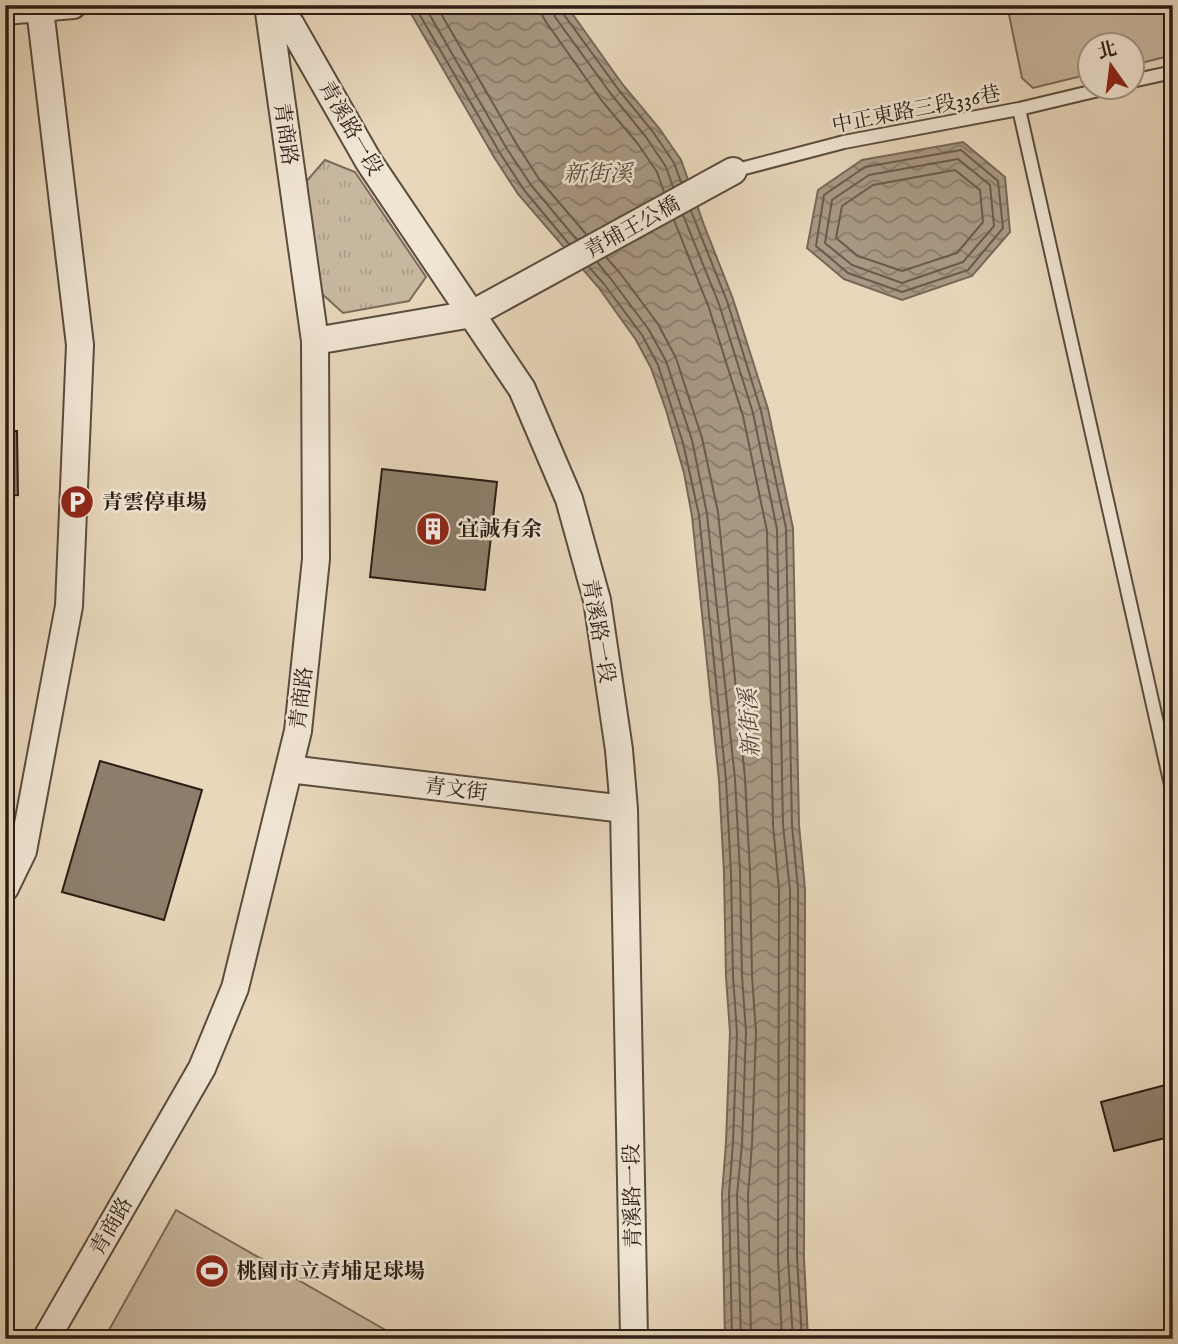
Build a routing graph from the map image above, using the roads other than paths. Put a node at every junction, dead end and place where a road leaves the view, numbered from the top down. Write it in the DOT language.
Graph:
graph roads {
  1 [pos="73,5"];
  2 [pos="268,5"];
  3 [pos="278,5"];
  4 [pos="40,9"];
  5 [pos="5,11"];
  6 [pos="1173,72"];
  7 [pos="1146,78"];
  8 [pos="1076,95"];
  9 [pos="1019,109"];
  10 [pos="733,171"];
  11 [pos="472,314"];
  12 [pos="314,341"];
  13 [pos="289,769"];
  14 [pos="1173,793"];
  15 [pos="624,809"];
  16 [pos="5,888"];
  17 [pos="46,1339"];
  18 [pos="634,1339"];
  1 -- 4 [label="street"];
  2 -- 12 [label="street, 青商路"];
  3 -- 11 [label="street, 青溪路一段"];
  4 -- 5 [label="street"];
  4 -- 16 [label="street"];
  6 -- 7 [label="lane"];
  8 -- 9 [label="lane, 中正東路三段336巷"];
  9 -- 10 [label="lane, 中正東路三段336巷"];
  9 -- 14 [label="lane"];
  10 -- 11 [label="street, 青埔王公橋"];
  11 -- 12 [label="street, 青埔王公橋"];
  11 -- 15 [label="street, 青溪路一段"];
  12 -- 13 [label="street, 青商路"];
  13 -- 15 [label="street, 青文街"];
  13 -- 17 [label="street, 青商路"];
  15 -- 18 [label="street, 青溪路一段"];
}
